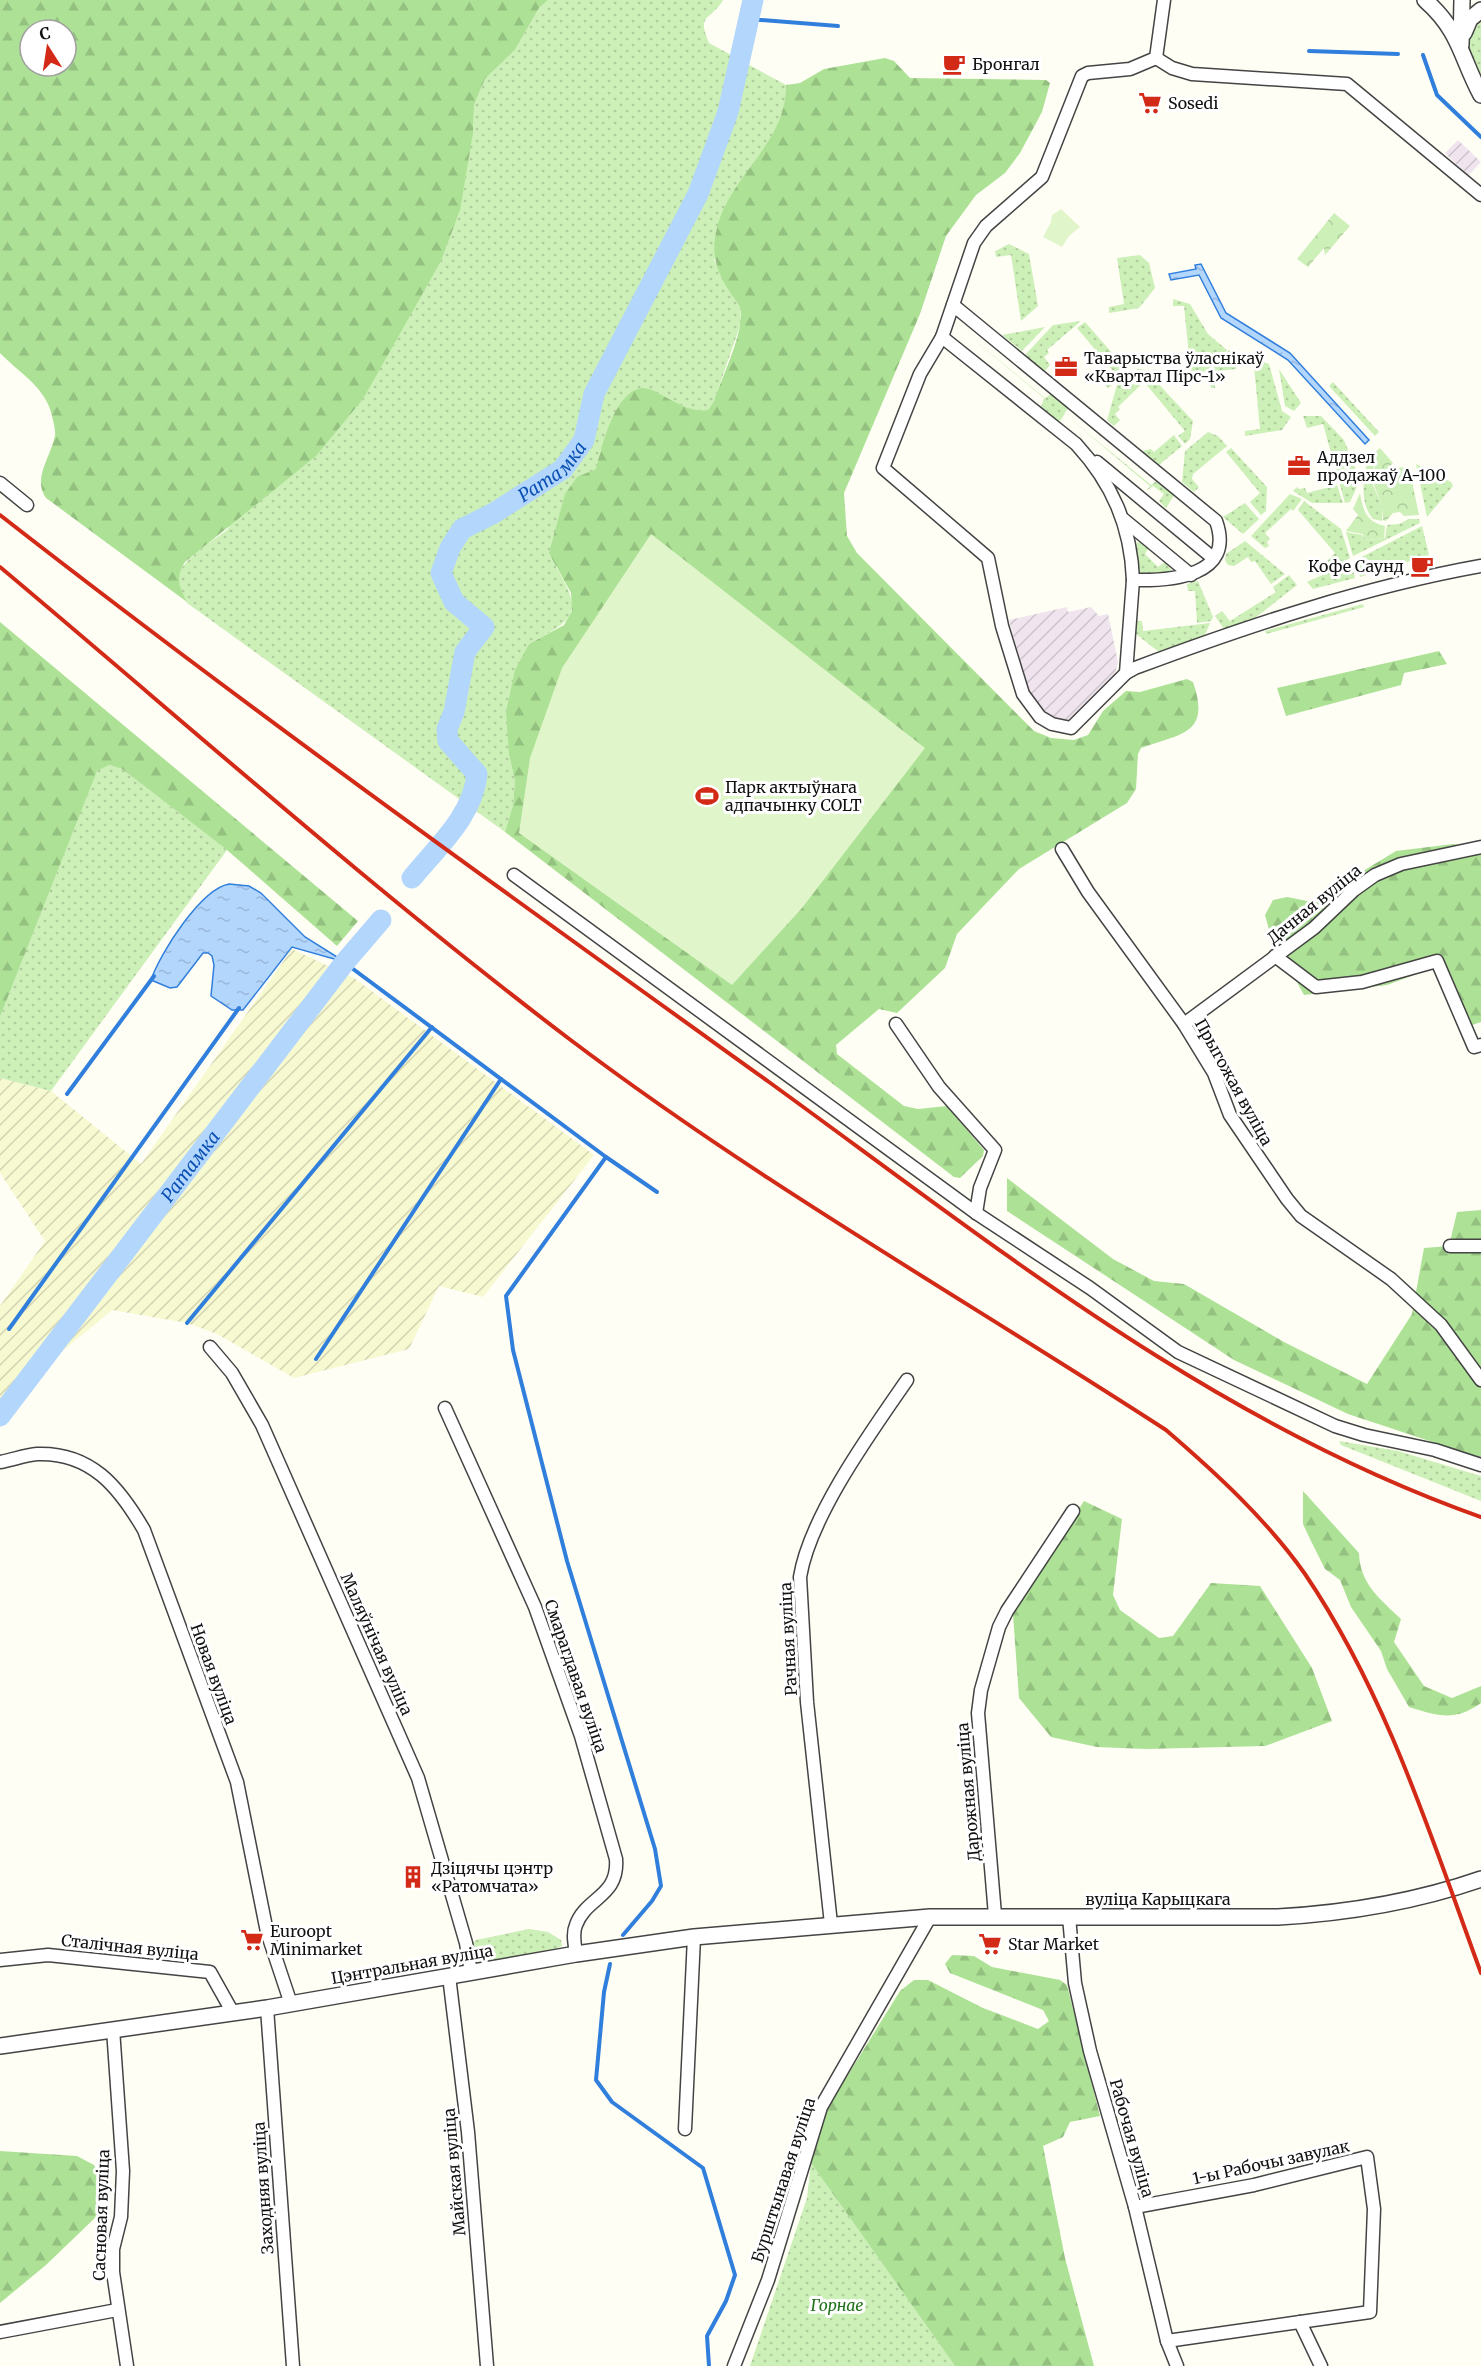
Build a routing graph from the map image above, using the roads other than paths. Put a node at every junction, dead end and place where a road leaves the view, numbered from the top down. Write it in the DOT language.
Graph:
graph roads {
  1 [pos="1164,0"];
  2 [pos="1425,0"];
  3 [pos="1462,0"];
  4 [pos="1481,9"];
  5 [pos="1461,48"];
  6 [pos="1156,58"];
  7 [pos="1481,95"];
  8 [pos="1481,195"];
  9 [pos="954,305"];
  10 [pos="942,337"];
  11 [pos="1076,444"];
  12 [pos="0,483"];
  13 [pos="27,505"];
  14 [pos="1122,518"];
  15 [pos="1213,558"];
  16 [pos="1481,566"];
  17 [pos="1191,575"];
  18 [pos="1133,580"];
  19 [pos="1126,673"];
  20 [pos="1481,847"];
  21 [pos="1062,849"];
  22 [pos="514,875"];
  23 [pos="1275,956"];
  24 [pos="896,1024"];
  25 [pos="1185,1024"];
  26 [pos="1481,1045"];
  27 [pos="976,1213"];
  28 [pos="1450,1246"];
  29 [pos="1481,1246"];
  30 [pos="210,1347"];
  31 [pos="907,1380"];
  32 [pos="1481,1380"];
  33 [pos="445,1408"];
  34 [pos="0,1462"];
  35 [pos="1481,1465"];
  36 [pos="1073,1511"];
  37 [pos="1481,1879"];
  38 [pos="995,1915"];
  39 [pos="930,1917"];
  40 [pos="1069,1917"];
  41 [pos="831,1924"];
  42 [pos="694,1937"];
  43 [pos="576,1954"];
  44 [pos="0,1960"];
  45 [pos="471,1972"];
  46 [pos="448,1976"];
  47 [pos="291,2004"];
  48 [pos="267,2008"];
  49 [pos="233,2013"];
  50 [pos="113,2030"];
  51 [pos="0,2046"];
  52 [pos="685,2129"];
  53 [pos="1135,2207"];
  54 [pos="117,2310"];
  55 [pos="1300,2322"];
  56 [pos="0,2332"];
  57 [pos="1167,2341"];
  58 [pos="127,2366"];
  59 [pos="293,2366"];
  60 [pos="487,2366"];
  61 [pos="734,2366"];
  62 [pos="1177,2366"];
  63 [pos="1321,2366"];
  1 -- 6 [label="street"];
  2 -- 5 [label="street"];
  3 -- 5 [label="street"];
  4 -- 5 [label="street"];
  5 -- 7 [label="street"];
  6 -- 8 [label="street"];
  6 -- 9 [label="street"];
  9 -- 10 [label="street"];
  9 -- 15 [label="street"];
  10 -- 11 [label="street"];
  10 -- 19 [label="street"];
  11 -- 14 [label="street"];
  11 -- 15 [label="street"];
  12 -- 13 [label="street"];
  14 -- 17 [label="street"];
  14 -- 18 [label="street"];
  15 -- 17 [label="street"];
  16 -- 19 [label="street"];
  17 -- 18 [label="street"];
  18 -- 19 [label="street"];
  20 -- 23 [label="street, Дачная вуліца"];
  21 -- 25 [label="street, Прыгожая вуліца"];
  22 -- 27 [label="street"];
  23 -- 25 [label="street, Дачная вуліца"];
  23 -- 26 [label="street"];
  24 -- 27 [label="street"];
  25 -- 32 [label="street, Прыгожая вуліца"];
  27 -- 35 [label="street"];
  28 -- 29 [label="street"];
  30 -- 45 [label="street, Маляўнічая вуліца"];
  31 -- 41 [label="street, Рачная вуліца"];
  33 -- 43 [label="street, Смарагдавая вуліца"];
  34 -- 47 [label="street, Новая вуліца"];
  36 -- 38 [label="street, Дарожная вуліца"];
  37 -- 40 [label="street, вуліца Карыцкага"];
  38 -- 39 [label="street, вуліца Карыцкага"];
  38 -- 40 [label="street, вуліца Карыцкага"];
  39 -- 41 [label="street, вуліца Карыцкага"];
  39 -- 61 [label="street, Бурштынавая вуліца"];
  40 -- 53 [label="street, Рабочая вуліца"];
  41 -- 42 [label="street, Цэнтральная вуліца"];
  42 -- 43 [label="street, Цэнтральная вуліца"];
  42 -- 52 [label="street"];
  43 -- 45 [label="street, Цэнтральная вуліца"];
  44 -- 49 [label="street, Сталічная вуліца"];
  45 -- 46 [label="street, Цэнтральная вуліца"];
  46 -- 47 [label="street, Цэнтральная вуліца"];
  46 -- 60 [label="street, Майская вуліца"];
  47 -- 48 [label="street, Цэнтральная вуліца"];
  48 -- 49 [label="street, Цэнтральная вуліца"];
  48 -- 59 [label="street, Заходняя вуліца"];
  49 -- 50 [label="street, Цэнтральная вуліца"];
  50 -- 51 [label="street, Цэнтральная вуліца"];
  50 -- 54 [label="street, Сасновая вуліца"];
  53 -- 55 [label="street, 1-ы Рабочы завулак"];
  53 -- 57 [label="street, Рабочая вуліца"];
  54 -- 56 [label="street"];
  54 -- 58 [label="street, Сасновая вуліца"];
  55 -- 57 [label="street"];
  55 -- 63 [label="street"];
  57 -- 62 [label="street, Рабочая вуліца"];
}
